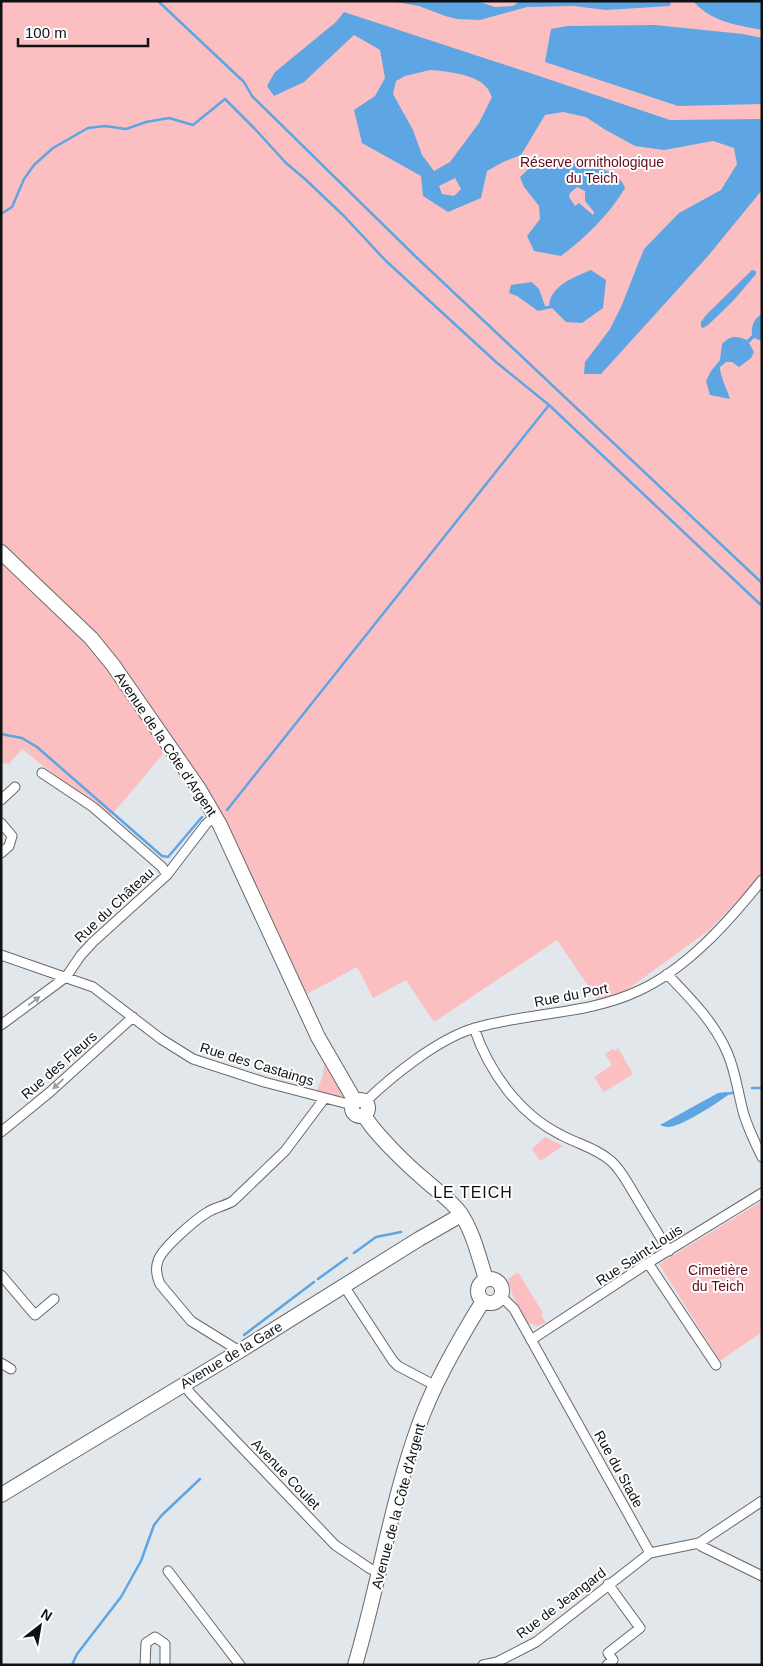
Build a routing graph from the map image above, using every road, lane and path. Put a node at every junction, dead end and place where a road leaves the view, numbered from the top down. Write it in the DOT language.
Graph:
graph roads {
  1 [pos="1,552"];
  2 [pos="42,773"];
  3 [pos="15,787"];
  4 [pos="1,800"];
  5 [pos="215,816"];
  6 [pos="1,823"];
  7 [pos="1,853"];
  8 [pos="167,875"];
  9 [pos="762,880"];
  10 [pos="1,955"];
  11 [pos="667,974"];
  12 [pos="66,977"];
  13 [pos="133,1017"];
  14 [pos="1,1025"];
  15 [pos="474,1028"];
  16 [pos="324,1099"];
  17 [pos="359,1106"];
  18 [pos="1,1132"];
  19 [pos="762,1157"];
  20 [pos="762,1193"];
  21 [pos="461,1215"];
  22 [pos="669,1251"];
  23 [pos="648,1263"];
  24 [pos="1,1275"];
  25 [pos="486,1279"];
  26 [pos="344,1286"];
  27 [pos="501,1296"];
  28 [pos="54,1299"];
  29 [pos="483,1301"];
  30 [pos="531,1340"];
  31 [pos="238,1352"];
  32 [pos="1,1363"];
  33 [pos="716,1365"];
  34 [pos="12,1369"];
  35 [pos="184,1384"];
  36 [pos="436,1386"];
  37 [pos="1,1495"];
  38 [pos="762,1501"];
  39 [pos="699,1543"];
  40 [pos="650,1553"];
  41 [pos="168,1571"];
  42 [pos="379,1573"];
  43 [pos="762,1576"];
  44 [pos="608,1584"];
  45 [pos="145,1665"];
  46 [pos="165,1665"];
  47 [pos="240,1665"];
  48 [pos="355,1665"];
  49 [pos="483,1665"];
  50 [pos="607,1665"];
  1 -- 5 [label="main road, Avenue de la Côte d'Argent"];
  2 -- 8 [label="street"];
  3 -- 4 [label="street"];
  5 -- 8 [label="street, Rue du Château"];
  5 -- 17 [label="main road, Avenue de la Côte d'Argent"];
  6 -- 7 [label="street"];
  8 -- 12 [label="street, Rue du Château"];
  9 -- 11 [label="street, Rue du Port"];
  10 -- 12 [label="street, Rue des Castaings"];
  11 -- 15 [label="street, Rue du Port"];
  11 -- 19 [label="street"];
  12 -- 13 [label="street, Rue des Castaings"];
  14 -- 12 [label="street, Rue du Château, one-way"];
  13 -- 16 [label="street, Rue des Castaings"];
  13 -- 18 [label="street, Rue des Fleurs, one-way"];
  15 -- 17 [label="street, Rue du Port"];
  15 -- 22 [label="street"];
  16 -- 17 [label="street, Rue des Castaings"];
  16 -- 31 [label="street"];
  17 -- 21 [label="main road, Avenue de la Côte d'Argent"];
  20 -- 22 [label="street, Rue Saint-Louis"];
  21 -- 25 [label="main road, Avenue de la Côte d'Argent"];
  21 -- 26 [label="main road, Avenue de la Gare"];
  22 -- 23 [label="street, Rue Saint-Louis"];
  23 -- 30 [label="street, Rue Saint-Louis"];
  23 -- 33 [label="street"];
  24 -- 28 [label="street"];
  25 -- 27 [label="main road"];
  25 -- 29 [label="main road"];
  26 -- 31 [label="main road, Avenue de la Gare"];
  26 -- 36 [label="street"];
  27 -- 29 [label="main road"];
  27 -- 30 [label="street, Rue du Stade"];
  29 -- 36 [label="main road, Avenue de la Côte d'Argent"];
  30 -- 40 [label="street, Rue du Stade"];
  31 -- 35 [label="main road, Avenue de la Gare"];
  32 -- 34 [label="street"];
  35 -- 37 [label="main road, Avenue de la Gare"];
  35 -- 42 [label="street, Avenue Coulet"];
  36 -- 42 [label="main road, Avenue de la Côte d'Argent"];
  38 -- 39 [label="street"];
  39 -- 40 [label="street"];
  39 -- 43 [label="street"];
  40 -- 44 [label="street, Rue de Jeangard"];
  41 -- 47 [label="street"];
  42 -- 48 [label="main road, Avenue de la Côte d'Argent"];
  44 -- 49 [label="street, Rue de Jeangard"];
  44 -- 50 [label="street"];
  45 -- 46 [label="street"];
}
